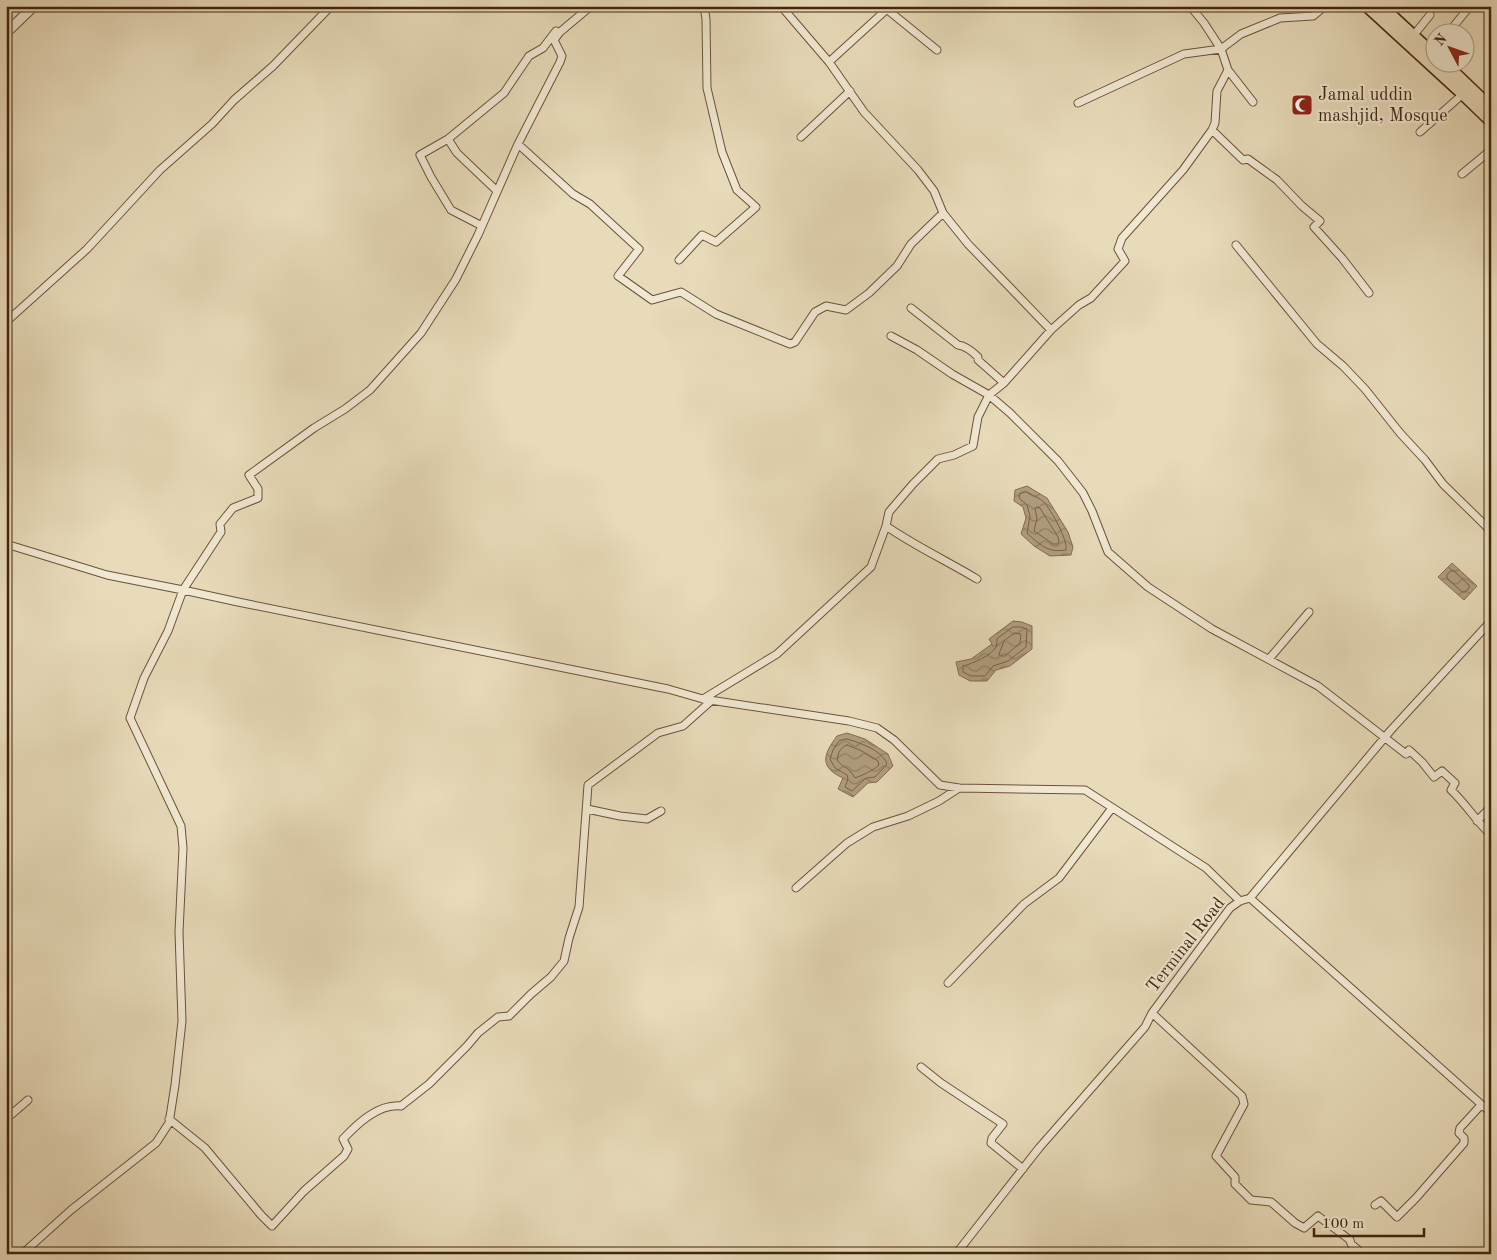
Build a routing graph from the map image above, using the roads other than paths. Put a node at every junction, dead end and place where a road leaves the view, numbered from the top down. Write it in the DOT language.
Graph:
graph roads {
  1 [pos="34,6"];
  2 [pos="331,6"];
  3 [pos="591,6"];
  4 [pos="704,6"];
  5 [pos="781,6"];
  6 [pos="1190,6"];
  7 [pos="1325,6"];
  8 [pos="1367,6"];
  9 [pos="1381,6"];
  10 [pos="1470,6"];
  11 [pos="885,8"];
  12 [pos="1430,15"];
  13 [pos="1457,22"];
  14 [pos="560,32"];
  15 [pos="6,33"];
  16 [pos="1413,36"];
  17 [pos="1424,45"];
  18 [pos="1221,48"];
  19 [pos="937,50"];
  20 [pos="829,62"];
  21 [pos="1228,70"];
  22 [pos="1453,72"];
  23 [pos="850,91"];
  24 [pos="1463,94"];
  25 [pos="1253,102"];
  26 [pos="1078,103"];
  27 [pos="1490,107"];
  28 [pos="1491,121"];
  29 [pos="1212,130"];
  30 [pos="1420,132"];
  31 [pos="802,137"];
  32 [pos="448,139"];
  33 [pos="518,144"];
  34 [pos="1491,150"];
  35 [pos="1462,174"];
  36 [pos="497,191"];
  37 [pos="943,213"];
  38 [pos="482,226"];
  39 [pos="1236,246"];
  40 [pos="678,260"];
  41 [pos="1369,293"];
  42 [pos="911,308"];
  43 [pos="6,322"];
  44 [pos="1051,330"];
  45 [pos="891,336"];
  46 [pos="1004,382"];
  47 [pos="989,395"];
  48 [pos="886,526"];
  49 [pos="1491,531"];
  50 [pos="6,544"];
  51 [pos="977,579"];
  52 [pos="183,590"];
  53 [pos="1309,612"];
  54 [pos="1491,621"];
  55 [pos="1269,659"];
  56 [pos="707,700"];
  57 [pos="1385,737"];
  58 [pos="959,788"];
  59 [pos="1491,807"];
  60 [pos="1112,808"];
  61 [pos="587,809"];
  62 [pos="661,811"];
  63 [pos="1476,821"];
  64 [pos="1491,835"];
  65 [pos="796,888"];
  66 [pos="1250,898"];
  67 [pos="1240,901"];
  68 [pos="948,983"];
  69 [pos="1152,1013"];
  70 [pos="921,1067"];
  71 [pos="28,1100"];
  72 [pos="1481,1105"];
  73 [pos="1491,1113"];
  74 [pos="6,1119"];
  75 [pos="170,1119"];
  76 [pos="1023,1169"];
  77 [pos="1375,1205"];
  78 [pos="22,1254"];
  79 [pos="956,1254"];
  80 [pos="1363,1254"];
  1 -- 15 [label="street"];
  2 -- 43 [label="street"];
  3 -- 14 [label="street"];
  4 -- 40 [label="street"];
  5 -- 20 [label="street"];
  6 -- 18 [label="street"];
  7 -- 18 [label="street"];
  8 -- 24 [label="highway"];
  9 -- 16 [label="highway"];
  10 -- 13 [label="street"];
  11 -- 19 [label="street"];
  11 -- 20 [label="street"];
  12 -- 16 [label="street"];
  14 -- 32 [label="street"];
  14 -- 33 [label="street"];
  16 -- 17 [label="highway"];
  18 -- 21 [label="street"];
  18 -- 26 [label="street"];
  20 -- 23 [label="street"];
  21 -- 25 [label="street"];
  21 -- 29 [label="street"];
  22 -- 27 [label="highway"];
  23 -- 31 [label="street"];
  23 -- 37 [label="street"];
  24 -- 28 [label="highway"];
  24 -- 30 [label="street"];
  29 -- 41 [label="street"];
  29 -- 44 [label="street"];
  32 -- 36 [label="street"];
  32 -- 38 [label="street"];
  33 -- 36 [label="street"];
  33 -- 37 [label="street"];
  34 -- 35 [label="street"];
  36 -- 38 [label="street"];
  37 -- 44 [label="street"];
  38 -- 52 [label="street"];
  39 -- 49 [label="street"];
  42 -- 46 [label="street"];
  44 -- 46 [label="street"];
  45 -- 47 [label="street"];
  46 -- 47 [label="street"];
  47 -- 48 [label="street"];
  47 -- 55 [label="street"];
  48 -- 51 [label="street"];
  48 -- 56 [label="street"];
  50 -- 52 [label="street"];
  52 -- 56 [label="street"];
  52 -- 75 [label="street"];
  53 -- 55 [label="street"];
  54 -- 57 [label="street, Terminal Road"];
  55 -- 57 [label="street"];
  56 -- 58 [label="street"];
  56 -- 61 [label="street"];
  57 -- 63 [label="street"];
  57 -- 66 [label="street, Terminal Road"];
  58 -- 60 [label="street"];
  58 -- 65 [label="street"];
  59 -- 63 [label="street"];
  60 -- 67 [label="street"];
  60 -- 68 [label="street"];
  61 -- 62 [label="street"];
  61 -- 75 [label="street"];
  63 -- 64 [label="street"];
  66 -- 67 [label="street, Terminal Road"];
  66 -- 72 [label="street"];
  67 -- 69 [label="street, Terminal Road"];
  69 -- 76 [label="street, Terminal Road"];
  69 -- 80 [label="street"];
  70 -- 76 [label="street"];
  71 -- 74 [label="street"];
  72 -- 73 [label="street"];
  72 -- 77 [label="street"];
  75 -- 78 [label="street"];
  76 -- 79 [label="street, Terminal Road"];
}
